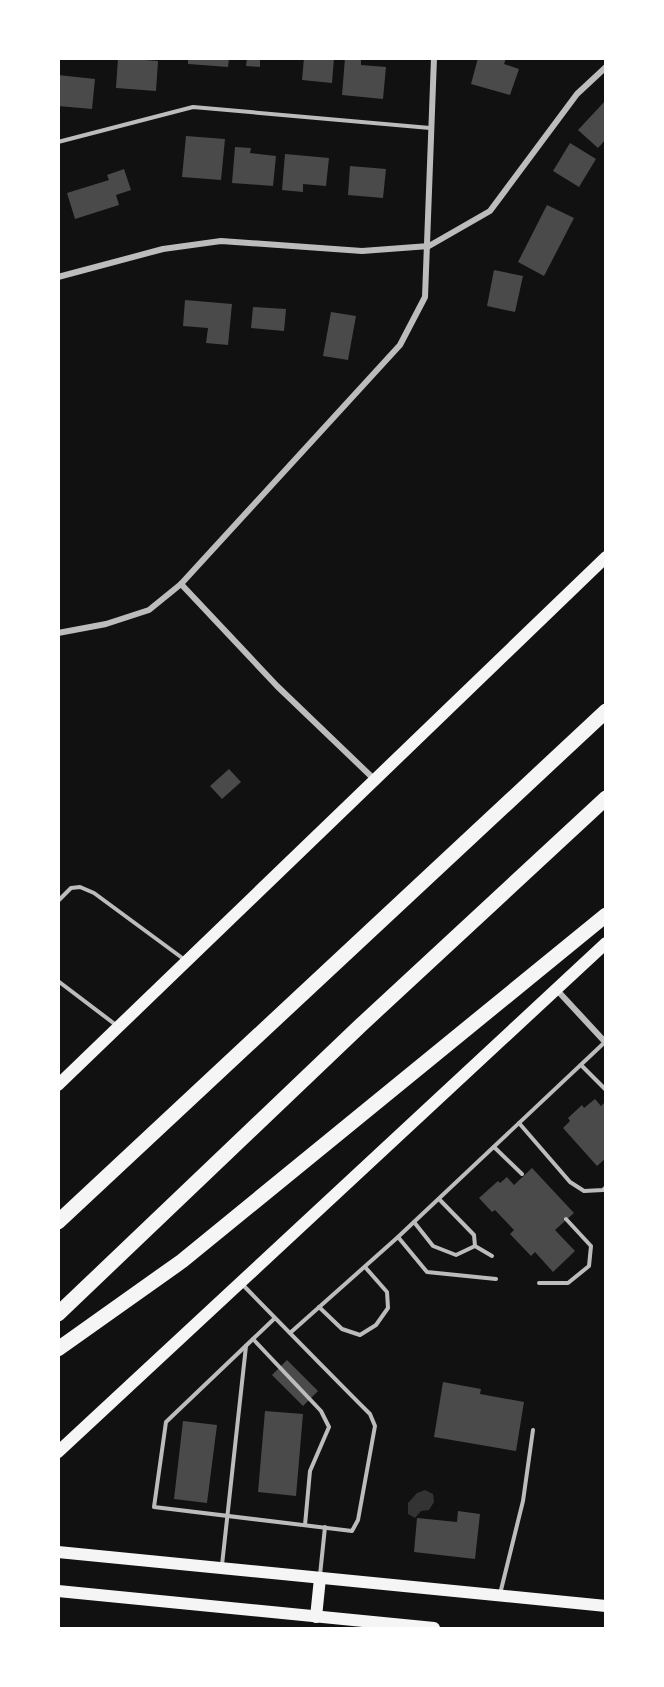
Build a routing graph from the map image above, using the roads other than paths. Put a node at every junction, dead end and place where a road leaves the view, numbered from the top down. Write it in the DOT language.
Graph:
graph roads {
  1 [pos="434,58"];
  2 [pos="606,67"];
  3 [pos="430,128"];
  4 [pos="58,142"];
  5 [pos="429,246"];
  6 [pos="58,277"];
  7 [pos="606,557"];
  8 [pos="181,584"];
  9 [pos="58,633"];
  10 [pos="606,711"];
  11 [pos="376,781"];
  12 [pos="606,798"];
  13 [pos="58,901"];
  14 [pos="606,915"];
  15 [pos="606,943"];
  16 [pos="187,962"];
  17 [pos="58,981"];
  18 [pos="556,989"];
  19 [pos="118,1028"];
  20 [pos="605,1043"];
  21 [pos="581,1065"];
  22 [pos="58,1085"];
  23 [pos="606,1090"];
  24 [pos="519,1124"];
  25 [pos="494,1147"];
  26 [pos="522,1174"];
  27 [pos="606,1187"];
  28 [pos="439,1199"];
  29 [pos="566,1219"];
  30 [pos="58,1222"];
  31 [pos="414,1222"];
  32 [pos="398,1237"];
  33 [pos="475,1246"];
  34 [pos="492,1256"];
  35 [pos="365,1267"];
  36 [pos="496,1278"];
  37 [pos="241,1283"];
  38 [pos="539,1283"];
  39 [pos="319,1307"];
  40 [pos="58,1314"];
  41 [pos="275,1318"];
  42 [pos="290,1333"];
  43 [pos="253,1339"];
  44 [pos="246,1346"];
  45 [pos="58,1349"];
  46 [pos="533,1430"];
  47 [pos="58,1452"];
  48 [pos="228,1516"];
  49 [pos="305,1525"];
  50 [pos="325,1527"];
  51 [pos="59,1552"];
  52 [pos="222,1568"];
  53 [pos="320,1578"];
  54 [pos="58,1591"];
  55 [pos="500,1596"];
  56 [pos="606,1606"];
  57 [pos="316,1617"];
  58 [pos="434,1629"];
  1 -- 3 [label="street"];
  2 -- 5 [label="street"];
  3 -- 4 [label="lane"];
  3 -- 5 [label="street"];
  5 -- 6 [label="street"];
  5 -- 8 [label="street"];
  7 -- 11 [label="main road"];
  8 -- 9 [label="street"];
  8 -- 11 [label="street"];
  10 -- 30 [label="highway"];
  11 -- 16 [label="main road"];
  12 -- 40 [label="highway"];
  13 -- 16 [label="lane"];
  14 -- 45 [label="highway"];
  15 -- 18 [label="main road"];
  16 -- 19 [label="main road"];
  17 -- 19 [label="lane"];
  18 -- 20 [label="street"];
  18 -- 37 [label="main road"];
  19 -- 22 [label="main road"];
  20 -- 21 [label="lane"];
  21 -- 23 [label="lane"];
  21 -- 24 [label="lane"];
  24 -- 25 [label="lane"];
  24 -- 27 [label="lane"];
  25 -- 26 [label="lane"];
  25 -- 28 [label="lane"];
  28 -- 31 [label="lane"];
  28 -- 33 [label="lane"];
  29 -- 38 [label="lane"];
  31 -- 32 [label="lane"];
  31 -- 33 [label="lane"];
  32 -- 35 [label="lane"];
  32 -- 36 [label="lane"];
  33 -- 34 [label="lane"];
  35 -- 39 [label="lane"];
  35 -- 39 [label="lane"];
  37 -- 41 [label="lane"];
  37 -- 47 [label="main road"];
  39 -- 42 [label="lane"];
  41 -- 42 [label="lane"];
  41 -- 43 [label="lane"];
  42 -- 50 [label="lane"];
  43 -- 44 [label="lane"];
  43 -- 49 [label="lane"];
  44 -- 48 [label="lane"];
  44 -- 48 [label="lane"];
  46 -- 55 [label="lane"];
  48 -- 49 [label="lane"];
  48 -- 52 [label="lane"];
  49 -- 50 [label="lane"];
  50 -- 53 [label="lane"];
  51 -- 52 [label="main road"];
  52 -- 53 [label="main road"];
  53 -- 55 [label="main road"];
  53 -- 57 [label="main road"];
  54 -- 57 [label="main road"];
  55 -- 56 [label="main road"];
  57 -- 58 [label="main road"];
}
